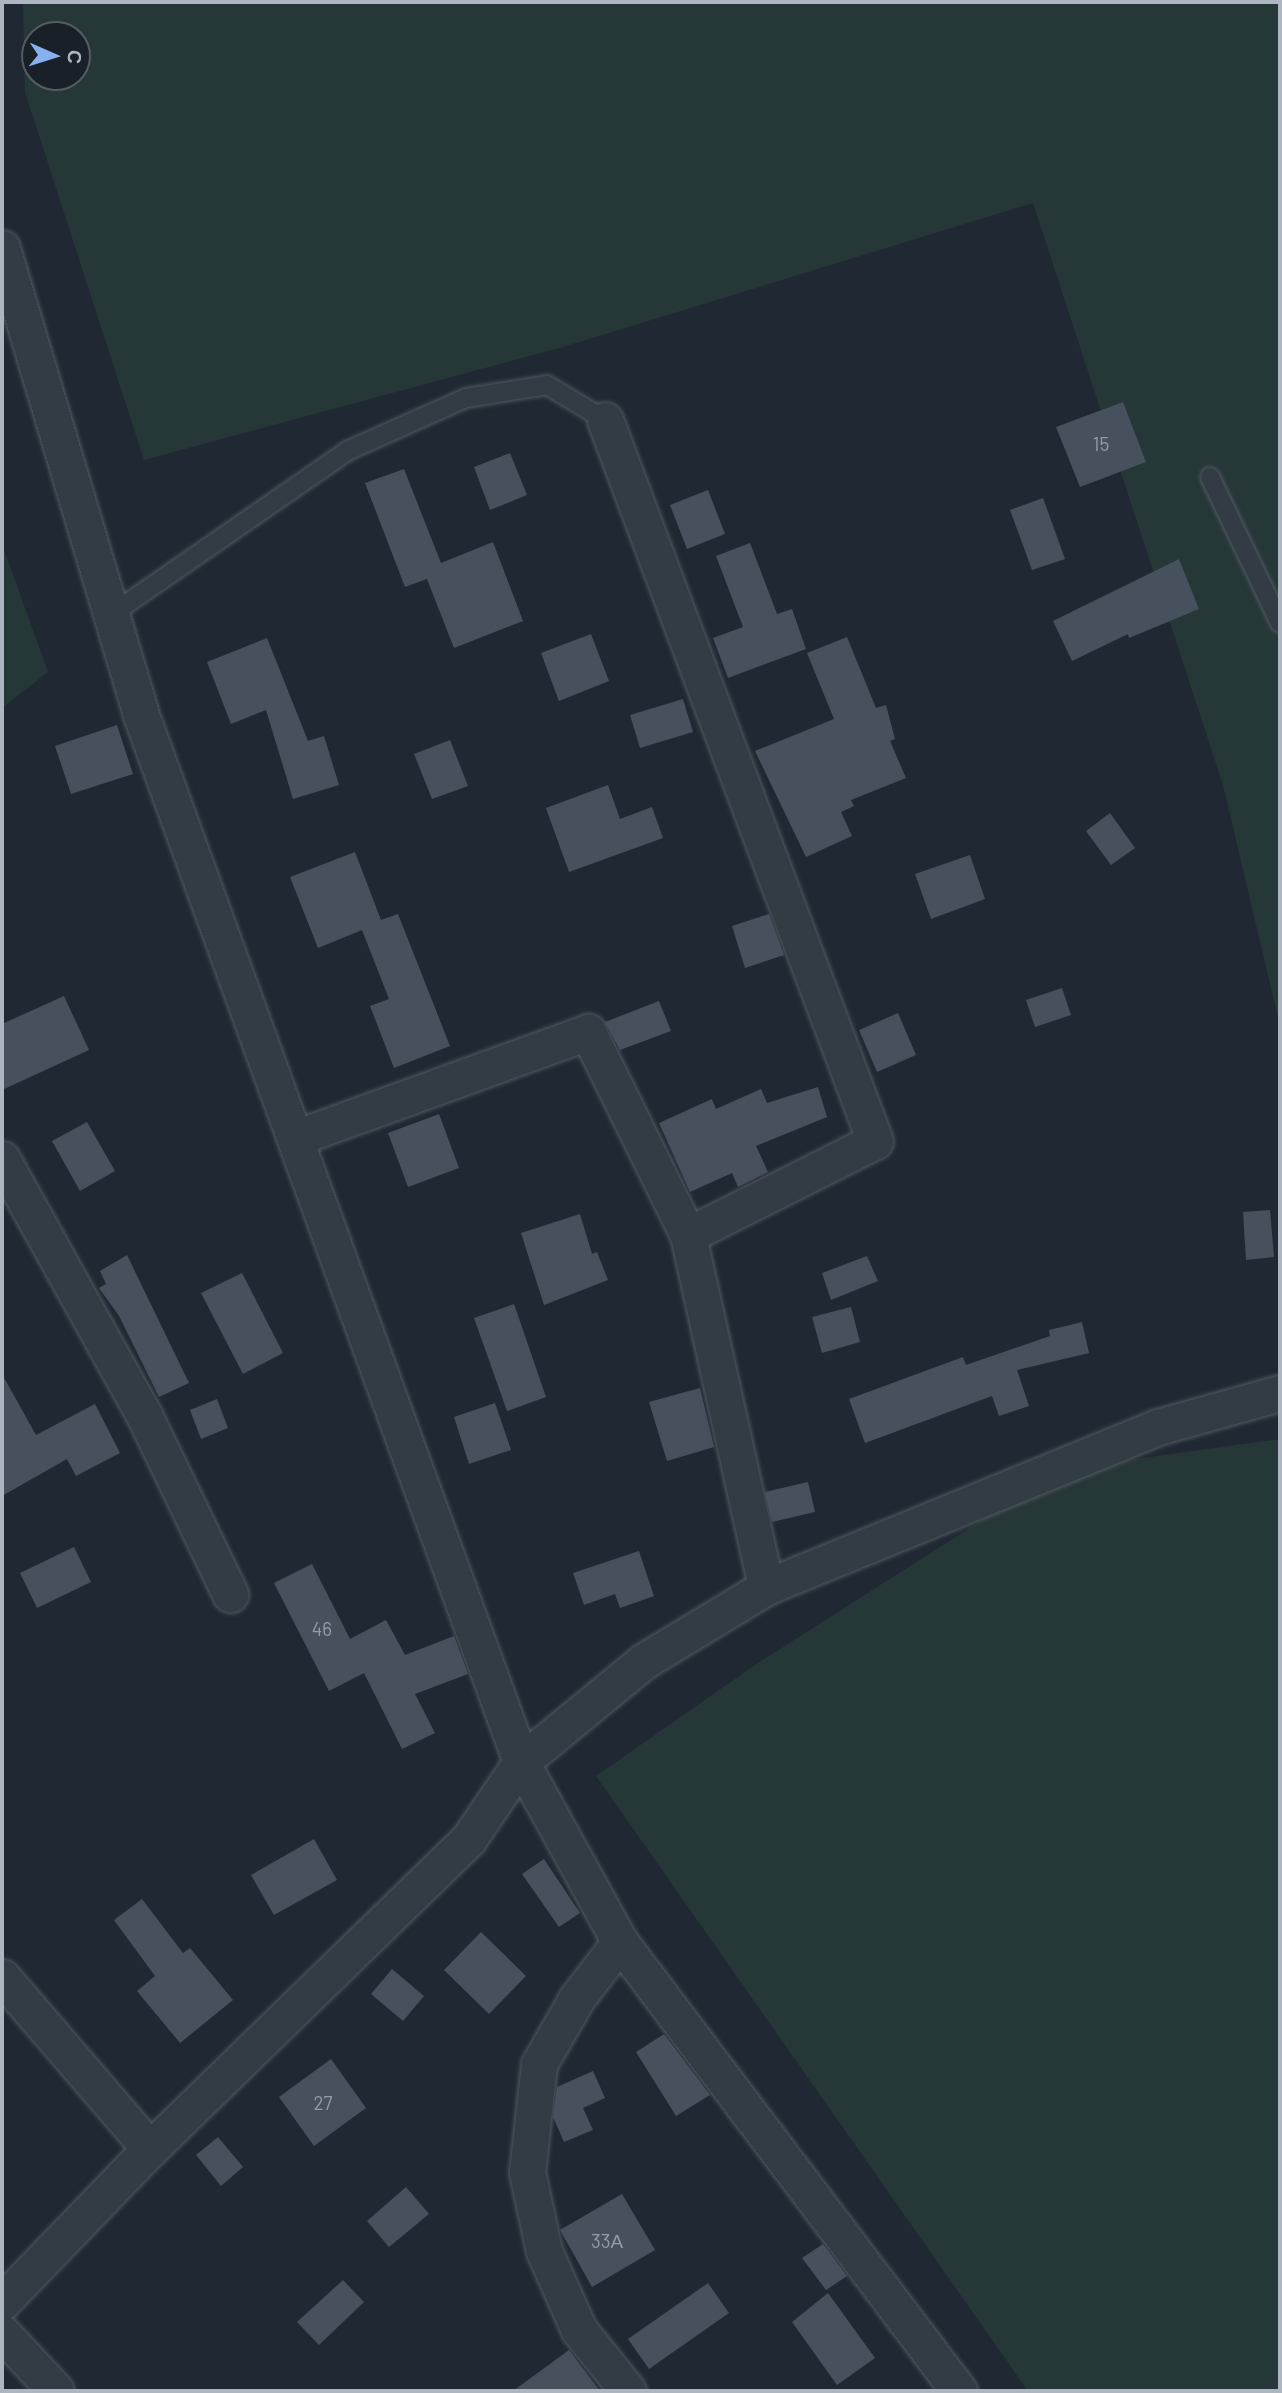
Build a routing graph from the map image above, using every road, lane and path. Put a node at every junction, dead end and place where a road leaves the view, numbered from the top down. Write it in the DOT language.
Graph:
graph roads {
  1 [pos="2,248"];
  2 [pos="605,420"];
  3 [pos="1210,477"];
  4 [pos="108,616"];
  5 [pos="1280,623"];
  6 [pos="295,1138"];
  7 [pos="2,1159"];
  8 [pos="688,1235"];
  9 [pos="1280,1393"];
  10 [pos="766,1587"];
  11 [pos="230,1594"];
  12 [pos="521,1762"];
  13 [pos="621,1942"];
  14 [pos="2,1977"];
  15 [pos="150,2149"];
  16 [pos="2,2302"];
  17 [pos="2,2333"];
  18 [pos="56,2391"];
  19 [pos="628,2391"];
  20 [pos="959,2391"];
  1 -- 4 [label="street"];
  2 -- 4 [label="lane"];
  2 -- 8 [label="street"];
  3 -- 5 [label="lane"];
  4 -- 6 [label="street"];
  6 -- 8 [label="street"];
  6 -- 12 [label="street"];
  7 -- 11 [label="street"];
  8 -- 10 [label="street"];
  9 -- 10 [label="street"];
  10 -- 12 [label="street"];
  12 -- 13 [label="street"];
  12 -- 15 [label="street"];
  13 -- 19 [label="street"];
  13 -- 20 [label="street"];
  14 -- 15 [label="street"];
  15 -- 16 [label="street"];
  17 -- 18 [label="street"];
}
